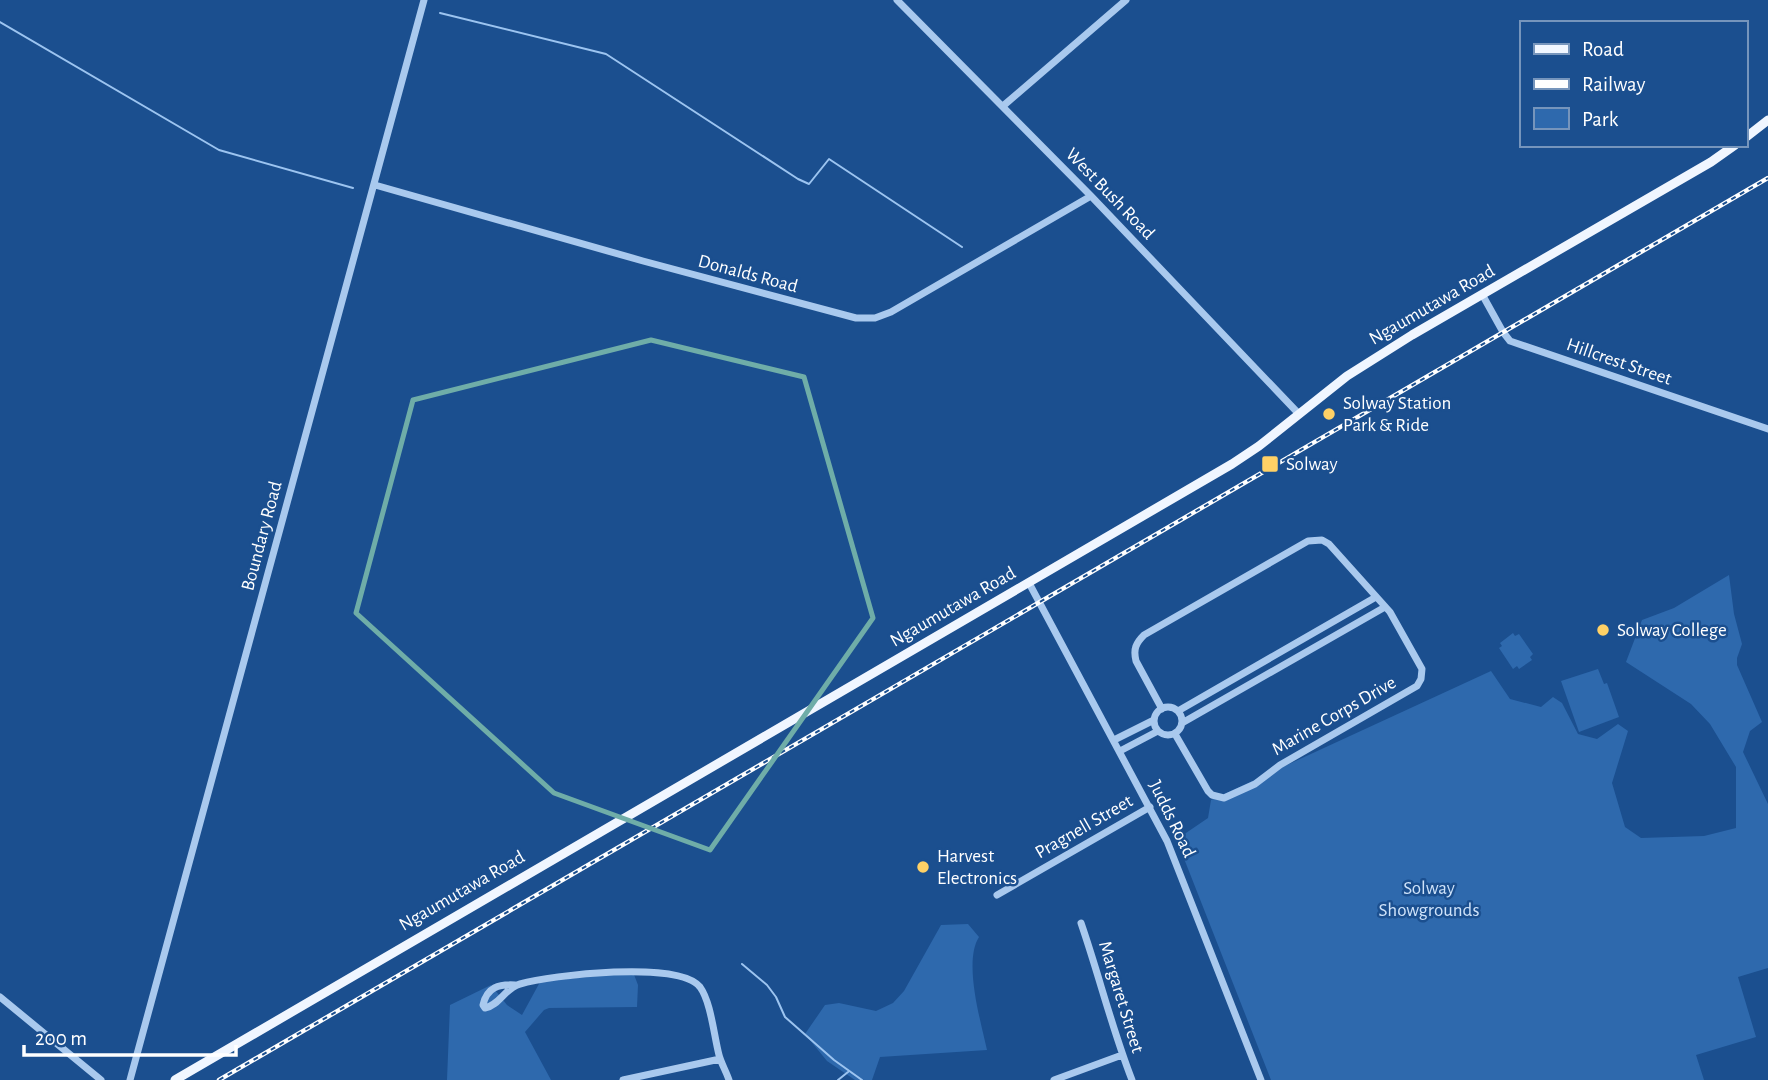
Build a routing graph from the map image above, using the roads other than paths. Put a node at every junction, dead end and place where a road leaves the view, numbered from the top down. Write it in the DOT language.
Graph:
graph roads {
  1 [pos="424,0"];
  2 [pos="897,0"];
  3 [pos="1126,0"];
  4 [pos="1003,106"];
  5 [pos="1768,120"];
  6 [pos="1747,136"];
  7 [pos="1732,147"];
  8 [pos="375,186"];
  9 [pos="1091,196"];
  10 [pos="1483,296"];
  11 [pos="1298,413"];
  12 [pos="1768,429"];
  13 [pos="1028,583"];
  14 [pos="1376,597"];
  15 [pos="1385,607"];
  16 [pos="1341,618"];
  17 [pos="1347,627"];
  18 [pos="1290,648"];
  19 [pos="1296,658"];
  20 [pos="1239,678"];
  21 [pos="1244,687"];
  22 [pos="1162,709"];
  23 [pos="1178,712"];
  24 [pos="1154,720"];
  25 [pos="1182,723"];
  26 [pos="1158,731"];
  27 [pos="1175,734"];
  28 [pos="1114,740"];
  29 [pos="1119,751"];
  30 [pos="1150,807"];
  31 [pos="997,895"];
  32 [pos="1082,923"];
  33 [pos="515,985"];
  34 [pos="0,997"];
  35 [pos="1122,1055"];
  36 [pos="720,1059"];
  37 [pos="101,1080"];
  38 [pos="130,1080"];
  39 [pos="175,1080"];
  40 [pos="623,1080"];
  41 [pos="729,1080"];
  42 [pos="1054,1080"];
  43 [pos="1132,1080"];
  44 [pos="1261,1080"];
  1 -- 8 [label="street, Boundary Road"];
  2 -- 4 [label="street, West Bush Road"];
  3 -- 4 [label="street"];
  4 -- 9 [label="street, West Bush Road"];
  5 -- 6 [label="main road"];
  7 -- 10 [label="main road, Ngaumutawa Road"];
  8 -- 9 [label="street, Donalds Road"];
  8 -- 38 [label="street, Boundary Road"];
  9 -- 11 [label="street, West Bush Road"];
  10 -- 11 [label="main road, Ngaumutawa Road"];
  10 -- 12 [label="street, Hillcrest Street"];
  11 -- 13 [label="main road, Ngaumutawa Road"];
  13 -- 28 [label="street, Judds Road"];
  13 -- 39 [label="main road, Ngaumutawa Road"];
  14 -- 15 [label="street, Marine Corps Drive"];
  14 -- 16 [label="street"];
  14 -- 22 [label="street, Marine Corps Drive"];
  15 -- 17 [label="street"];
  15 -- 27 [label="street, Marine Corps Drive"];
  16 -- 17 [label="street"];
  16 -- 18 [label="street"];
  17 -- 19 [label="street"];
  18 -- 19 [label="street"];
  18 -- 20 [label="street"];
  19 -- 21 [label="street"];
  20 -- 21 [label="street"];
  20 -- 23 [label="street"];
  21 -- 25 [label="street"];
  22 -- 23 [label="street"];
  22 -- 24 [label="street"];
  23 -- 25 [label="street"];
  24 -- 26 [label="street"];
  24 -- 28 [label="street"];
  25 -- 27 [label="street"];
  26 -- 27 [label="street"];
  26 -- 29 [label="street"];
  28 -- 29 [label="street, Judds Road"];
  29 -- 30 [label="street, Judds Road"];
  30 -- 31 [label="street, Pragnell Street"];
  30 -- 44 [label="street, Judds Road"];
  32 -- 35 [label="street, Margaret Street"];
  33 -- 36 [label="street"];
  34 -- 37 [label="street"];
  35 -- 42 [label="street"];
  35 -- 43 [label="street, Margaret Street"];
  36 -- 40 [label="street"];
  36 -- 41 [label="street"];
}
